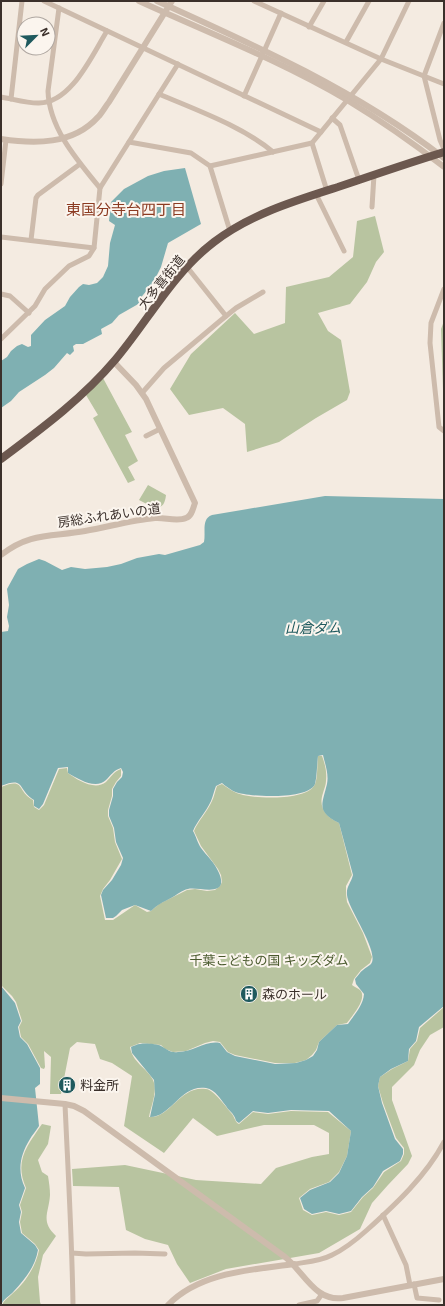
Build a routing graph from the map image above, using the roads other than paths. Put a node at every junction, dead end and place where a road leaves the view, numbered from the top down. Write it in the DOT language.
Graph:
graph roads {
  1 [pos="22,1"];
  2 [pos="44,1"];
  3 [pos="139,1"];
  4 [pos="158,1"];
  5 [pos="254,1"];
  6 [pos="324,1"];
  7 [pos="369,1"];
  8 [pos="409,1"];
  9 [pos="170,4"];
  10 [pos="59,8"];
  11 [pos="165,13"];
  12 [pos="281,13"];
  13 [pos="444,23"];
  14 [pos="309,27"];
  15 [pos="107,31"];
  16 [pos="346,42"];
  17 [pos="142,47"];
  18 [pos="265,50"];
  19 [pos="262,56"];
  20 [pos="381,59"];
  21 [pos="178,64"];
  22 [pos="424,76"];
  23 [pos="444,84"];
  24 [pos="159,94"];
  25 [pos="244,96"];
  26 [pos="1,98"];
  27 [pos="349,98"];
  28 [pos="11,99"];
  29 [pos="48,102"];
  30 [pos="332,118"];
  31 [pos="321,132"];
  32 [pos="4,139"];
  33 [pos="63,139"];
  34 [pos="129,142"];
  35 [pos="312,143"];
  36 [pos="273,152"];
  37 [pos="443,153"];
  38 [pos="430,157"];
  39 [pos="80,164"];
  40 [pos="210,166"];
  41 [pos="444,167"];
  42 [pos="374,175"];
  43 [pos="359,180"];
  44 [pos="1,184"];
  45 [pos="100,188"];
  46 [pos="327,191"];
  47 [pos="316,194"];
  48 [pos="372,207"];
  49 [pos="230,230"];
  50 [pos="1,236"];
  51 [pos="31,240"];
  52 [pos="94,248"];
  53 [pos="344,251"];
  54 [pos="186,266"];
  55 [pos="444,289"];
  56 [pos="263,292"];
  57 [pos="1,294"];
  58 [pos="29,313"];
  59 [pos="226,316"];
  60 [pos="1,339"];
  61 [pos="114,362"];
  62 [pos="142,393"];
  63 [pos="160,428"];
  64 [pos="444,431"];
  65 [pos="146,436"];
  66 [pos="13,450"];
  67 [pos="1,453"];
  68 [pos="1,459"];
  69 [pos="1,555"];
  70 [pos="1,1098"];
  71 [pos="65,1104"];
  72 [pos="444,1142"];
  73 [pos="383,1215"];
  74 [pos="72,1253"];
  75 [pos="165,1254"];
  76 [pos="294,1264"];
  77 [pos="444,1279"];
  78 [pos="412,1284"];
  79 [pos="322,1294"];
  80 [pos="439,1300"];
  81 [pos="73,1305"];
  82 [pos="168,1305"];
  83 [pos="299,1305"];
  1 -- 28 [label="street"];
  2 -- 10 [label="street"];
  3 -- 11 [label="street"];
  4 -- 9 [label="street"];
  5 -- 12 [label="street"];
  6 -- 14 [label="street"];
  7 -- 16 [label="street"];
  8 -- 20 [label="street"];
  9 -- 11 [label="street"];
  9 -- 18 [label="street"];
  10 -- 15 [label="street"];
  10 -- 29 [label="street"];
  11 -- 17 [label="street"];
  11 -- 19 [label="street"];
  12 -- 14 [label="street"];
  12 -- 18 [label="street"];
  13 -- 22 [label="street"];
  14 -- 16 [label="street"];
  15 -- 17 [label="street"];
  15 -- 29 [label="street"];
  16 -- 20 [label="street"];
  17 -- 21 [label="street"];
  17 -- 33 [label="street"];
  18 -- 19 [label="street"];
  18 -- 27 [label="street"];
  19 -- 25 [label="street"];
  19 -- 27 [label="street"];
  20 -- 22 [label="street"];
  20 -- 27 [label="street"];
  21 -- 24 [label="street"];
  21 -- 25 [label="street"];
  22 -- 23 [label="street"];
  22 -- 37 [label="street"];
  24 -- 34 [label="street"];
  24 -- 36 [label="street"];
  25 -- 31 [label="street"];
  26 -- 28 [label="street"];
  27 -- 30 [label="street"];
  27 -- 37 [label="street"];
  27 -- 38 [label="street"];
  28 -- 29 [label="street"];
  29 -- 33 [label="street"];
  30 -- 31 [label="street"];
  30 -- 43 [label="street"];
  31 -- 35 [label="street"];
  32 -- 33 [label="street"];
  32 -- 44 [label="street"];
  33 -- 39 [label="street"];
  34 -- 40 [label="street"];
  34 -- 45 [label="street"];
  35 -- 36 [label="street"];
  35 -- 46 [label="street"];
  36 -- 40 [label="street"];
  37 -- 38 [label="highway, 大多喜街道"];
  38 -- 41 [label="street"];
  38 -- 42 [label="highway, 大多喜街道"];
  39 -- 45 [label="street"];
  39 -- 51 [label="street"];
  40 -- 49 [label="street"];
  42 -- 43 [label="highway, 大多喜街道"];
  42 -- 48 [label="street"];
  43 -- 46 [label="highway, 大多喜街道"];
  45 -- 52 [label="street"];
  46 -- 47 [label="highway, 大多喜街道"];
  47 -- 49 [label="highway, 大多喜街道"];
  47 -- 53 [label="street"];
  49 -- 54 [label="highway, 大多喜街道"];
  50 -- 51 [label="street"];
  51 -- 52 [label="street"];
  52 -- 58 [label="street"];
  54 -- 59 [label="street"];
  54 -- 61 [label="highway, 大多喜街道"];
  55 -- 64 [label="street"];
  56 -- 59 [label="street"];
  57 -- 58 [label="street"];
  58 -- 60 [label="street"];
  59 -- 62 [label="street"];
  61 -- 62 [label="street, 房総ふれあいの道"];
  61 -- 66 [label="highway, 大多喜街道"];
  62 -- 63 [label="street, 房総ふれあいの道"];
  63 -- 65 [label="street"];
  63 -- 69 [label="street, 房総ふれあいの道"];
  66 -- 67 [label="street"];
  66 -- 68 [label="highway, 大多喜街道"];
  70 -- 71 [label="street"];
  71 -- 74 [label="street"];
  71 -- 76 [label="street"];
  72 -- 73 [label="street"];
  73 -- 76 [label="street"];
  73 -- 78 [label="street"];
  74 -- 75 [label="street"];
  74 -- 81 [label="street"];
  76 -- 79 [label="street"];
  76 -- 82 [label="street"];
  77 -- 78 [label="street"];
  78 -- 79 [label="street"];
  78 -- 80 [label="street"];
  79 -- 83 [label="street"];
}
